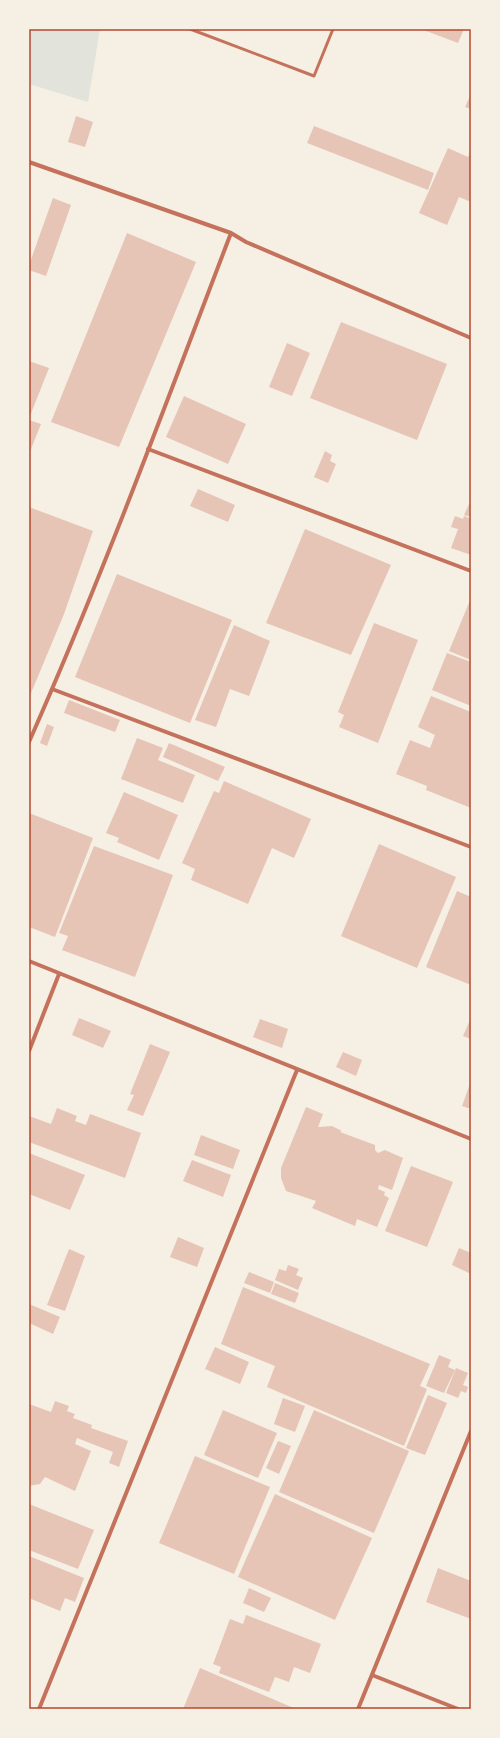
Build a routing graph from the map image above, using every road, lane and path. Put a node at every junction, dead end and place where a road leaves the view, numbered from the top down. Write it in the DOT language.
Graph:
graph roads {
  1 [pos="190,29"];
  2 [pos="333,29"];
  3 [pos="29,162"];
  4 [pos="231,233"];
  5 [pos="471,338"];
  6 [pos="148,449"];
  7 [pos="471,571"];
  8 [pos="52,689"];
  9 [pos="29,742"];
  10 [pos="471,847"];
  11 [pos="29,961"];
  12 [pos="60,974"];
  13 [pos="29,1050"];
  14 [pos="297,1070"];
  15 [pos="471,1139"];
  16 [pos="471,1431"];
  17 [pos="372,1675"];
  18 [pos="39,1709"];
  19 [pos="358,1709"];
  20 [pos="458,1709"];
  1 -- 2 [label="lane"];
  3 -- 4 [label="street"];
  4 -- 5 [label="street"];
  4 -- 6 [label="street"];
  6 -- 7 [label="street"];
  6 -- 8 [label="street"];
  8 -- 9 [label="street"];
  8 -- 10 [label="street"];
  11 -- 12 [label="street"];
  12 -- 13 [label="street"];
  12 -- 14 [label="street"];
  14 -- 15 [label="street"];
  14 -- 18 [label="street"];
  16 -- 17 [label="street"];
  17 -- 19 [label="street"];
  17 -- 20 [label="street"];
}
